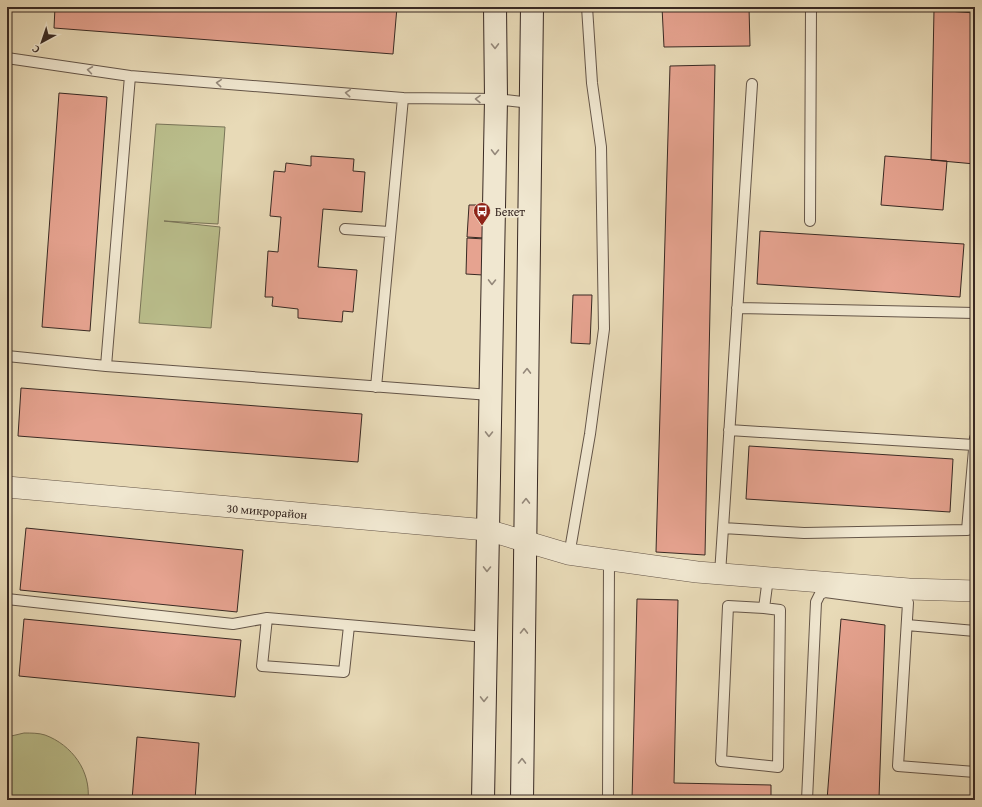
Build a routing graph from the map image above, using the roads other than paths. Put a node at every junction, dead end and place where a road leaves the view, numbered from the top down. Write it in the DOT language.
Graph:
graph roads {
  1 [pos="495,7"];
  2 [pos="532,7"];
  3 [pos="587,7"];
  4 [pos="811,7"];
  5 [pos="7,58"];
  6 [pos="130,76"];
  7 [pos="752,84"];
  8 [pos="403,98"];
  9 [pos="496,99"];
  10 [pos="531,103"];
  11 [pos="810,221"];
  12 [pos="345,229"];
  13 [pos="389,232"];
  14 [pos="737,308"];
  15 [pos="975,313"];
  16 [pos="7,356"];
  17 [pos="106,366"];
  18 [pos="376,387"];
  19 [pos="490,395"];
  20 [pos="729,430"];
  21 [pos="975,442"];
  22 [pos="7,487"];
  23 [pos="723,528"];
  24 [pos="487,530"];
  25 [pos="525,541"];
  26 [pos="568,554"];
  27 [pos="608,561"];
  28 [pos="720,574"];
  29 [pos="768,578"];
  30 [pos="975,591"];
  31 [pos="909,596"];
  32 [pos="7,599"];
  33 [pos="764,608"];
  34 [pos="267,618"];
  35 [pos="907,625"];
  36 [pos="349,626"];
  37 [pos="975,631"];
  38 [pos="486,637"];
  39 [pos="975,772"];
  40 [pos="483,800"];
  41 [pos="522,800"];
  42 [pos="608,800"];
  43 [pos="807,800"];
  1 -- 9 [label="main road, one-way"];
  2 -- 10 [label="main road"];
  3 -- 26 [label="lane"];
  4 -- 11 [label="lane"];
  6 -- 5 [label="lane, one-way"];
  8 -- 6 [label="lane, one-way"];
  6 -- 17 [label="lane"];
  7 -- 14 [label="lane"];
  9 -- 8 [label="lane, one-way"];
  8 -- 13 [label="lane"];
  9 -- 10 [label="lane"];
  9 -- 19 [label="main road, one-way"];
  25 -- 10 [label="main road, one-way"];
  12 -- 13 [label="lane"];
  13 -- 18 [label="lane"];
  14 -- 15 [label="lane"];
  14 -- 20 [label="lane"];
  16 -- 17 [label="lane"];
  17 -- 18 [label="lane"];
  18 -- 19 [label="lane"];
  19 -- 24 [label="main road, one-way"];
  20 -- 21 [label="lane"];
  20 -- 23 [label="lane"];
  21 -- 23 [label="lane"];
  22 -- 24 [label="street, 30 микрорайон"];
  23 -- 28 [label="lane"];
  24 -- 25 [label="street, 30 микрорайон"];
  24 -- 38 [label="main road, one-way"];
  25 -- 26 [label="street, 30 микрорайон"];
  41 -- 25 [label="main road, one-way"];
  26 -- 27 [label="street, 30 микрорайон"];
  27 -- 28 [label="street, 30 микрорайон"];
  27 -- 42 [label="lane"];
  28 -- 29 [label="street, 30 микрорайон"];
  29 -- 31 [label="street, 30 микрорайон"];
  29 -- 33 [label="lane"];
  30 -- 31 [label="street, 30 микрорайон"];
  31 -- 35 [label="lane"];
  31 -- 43 [label="lane"];
  32 -- 34 [label="lane"];
  33 -- 33 [label="lane"];
  34 -- 36 [label="lane"];
  34 -- 36 [label="lane"];
  35 -- 37 [label="lane"];
  35 -- 39 [label="lane"];
  36 -- 38 [label="lane"];
  38 -- 40 [label="main road, one-way"];
}
